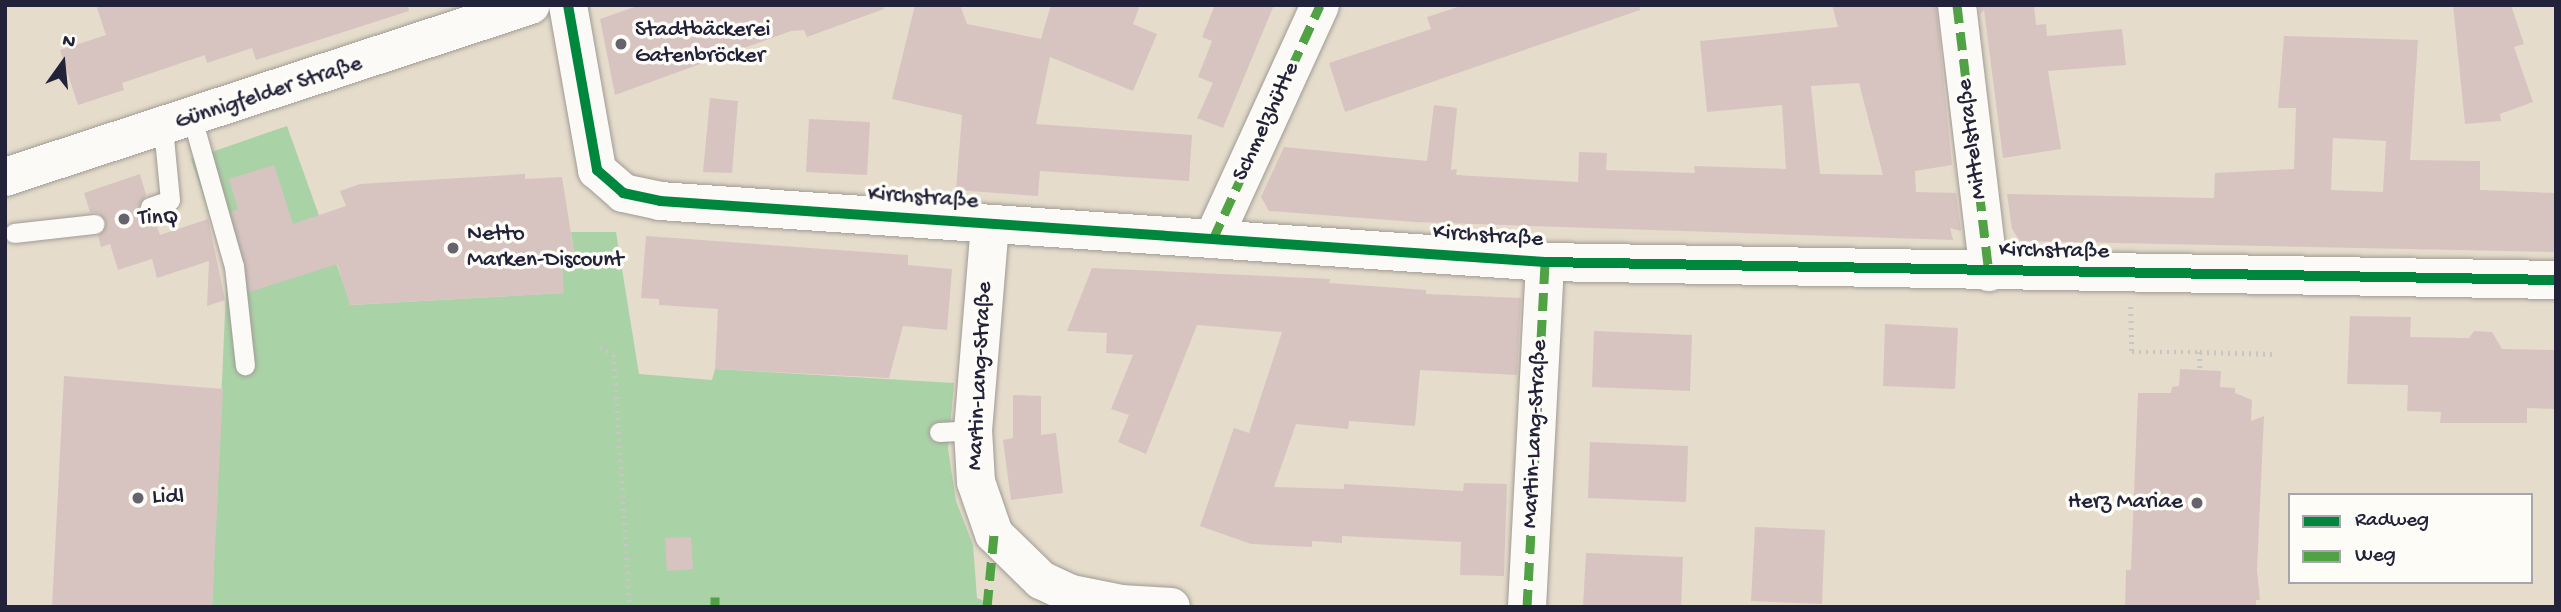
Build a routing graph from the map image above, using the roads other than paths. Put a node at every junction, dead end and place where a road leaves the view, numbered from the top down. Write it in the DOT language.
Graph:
graph roads {
  1 [pos="531,5"];
  2 [pos="568,5"];
  3 [pos="1320,5"];
  4 [pos="1957,5"];
  5 [pos="178,123"];
  6 [pos="5,177"];
  7 [pos="150,207"];
  8 [pos="94,224"];
  9 [pos="990,224"];
  10 [pos="14,233"];
  11 [pos="1213,239"];
  12 [pos="1545,262"];
  13 [pos="1989,272"];
  14 [pos="2556,280"];
  15 [pos="245,365"];
  16 [pos="1171,607"];
  17 [pos="1527,607"];
  1 -- 5 [label="street, Günnigfelder Straße"];
  2 -- 9 [label="street, Kirchstraße"];
  3 -- 11 [label="street, Schmelzhütte"];
  4 -- 13 [label="street, Mittelstraße"];
  5 -- 6 [label="street, Günnigfelder Straße"];
  5 -- 7 [label="lane"];
  5 -- 15 [label="lane"];
  8 -- 10 [label="lane"];
  9 -- 11 [label="street, Kirchstraße"];
  9 -- 16 [label="street, Martin-Lang-Straße"];
  11 -- 12 [label="street, Kirchstraße"];
  12 -- 13 [label="street, Kirchstraße"];
  12 -- 17 [label="street, Martin-Lang-Straße"];
  13 -- 14 [label="street, Kirchstraße"];
}
